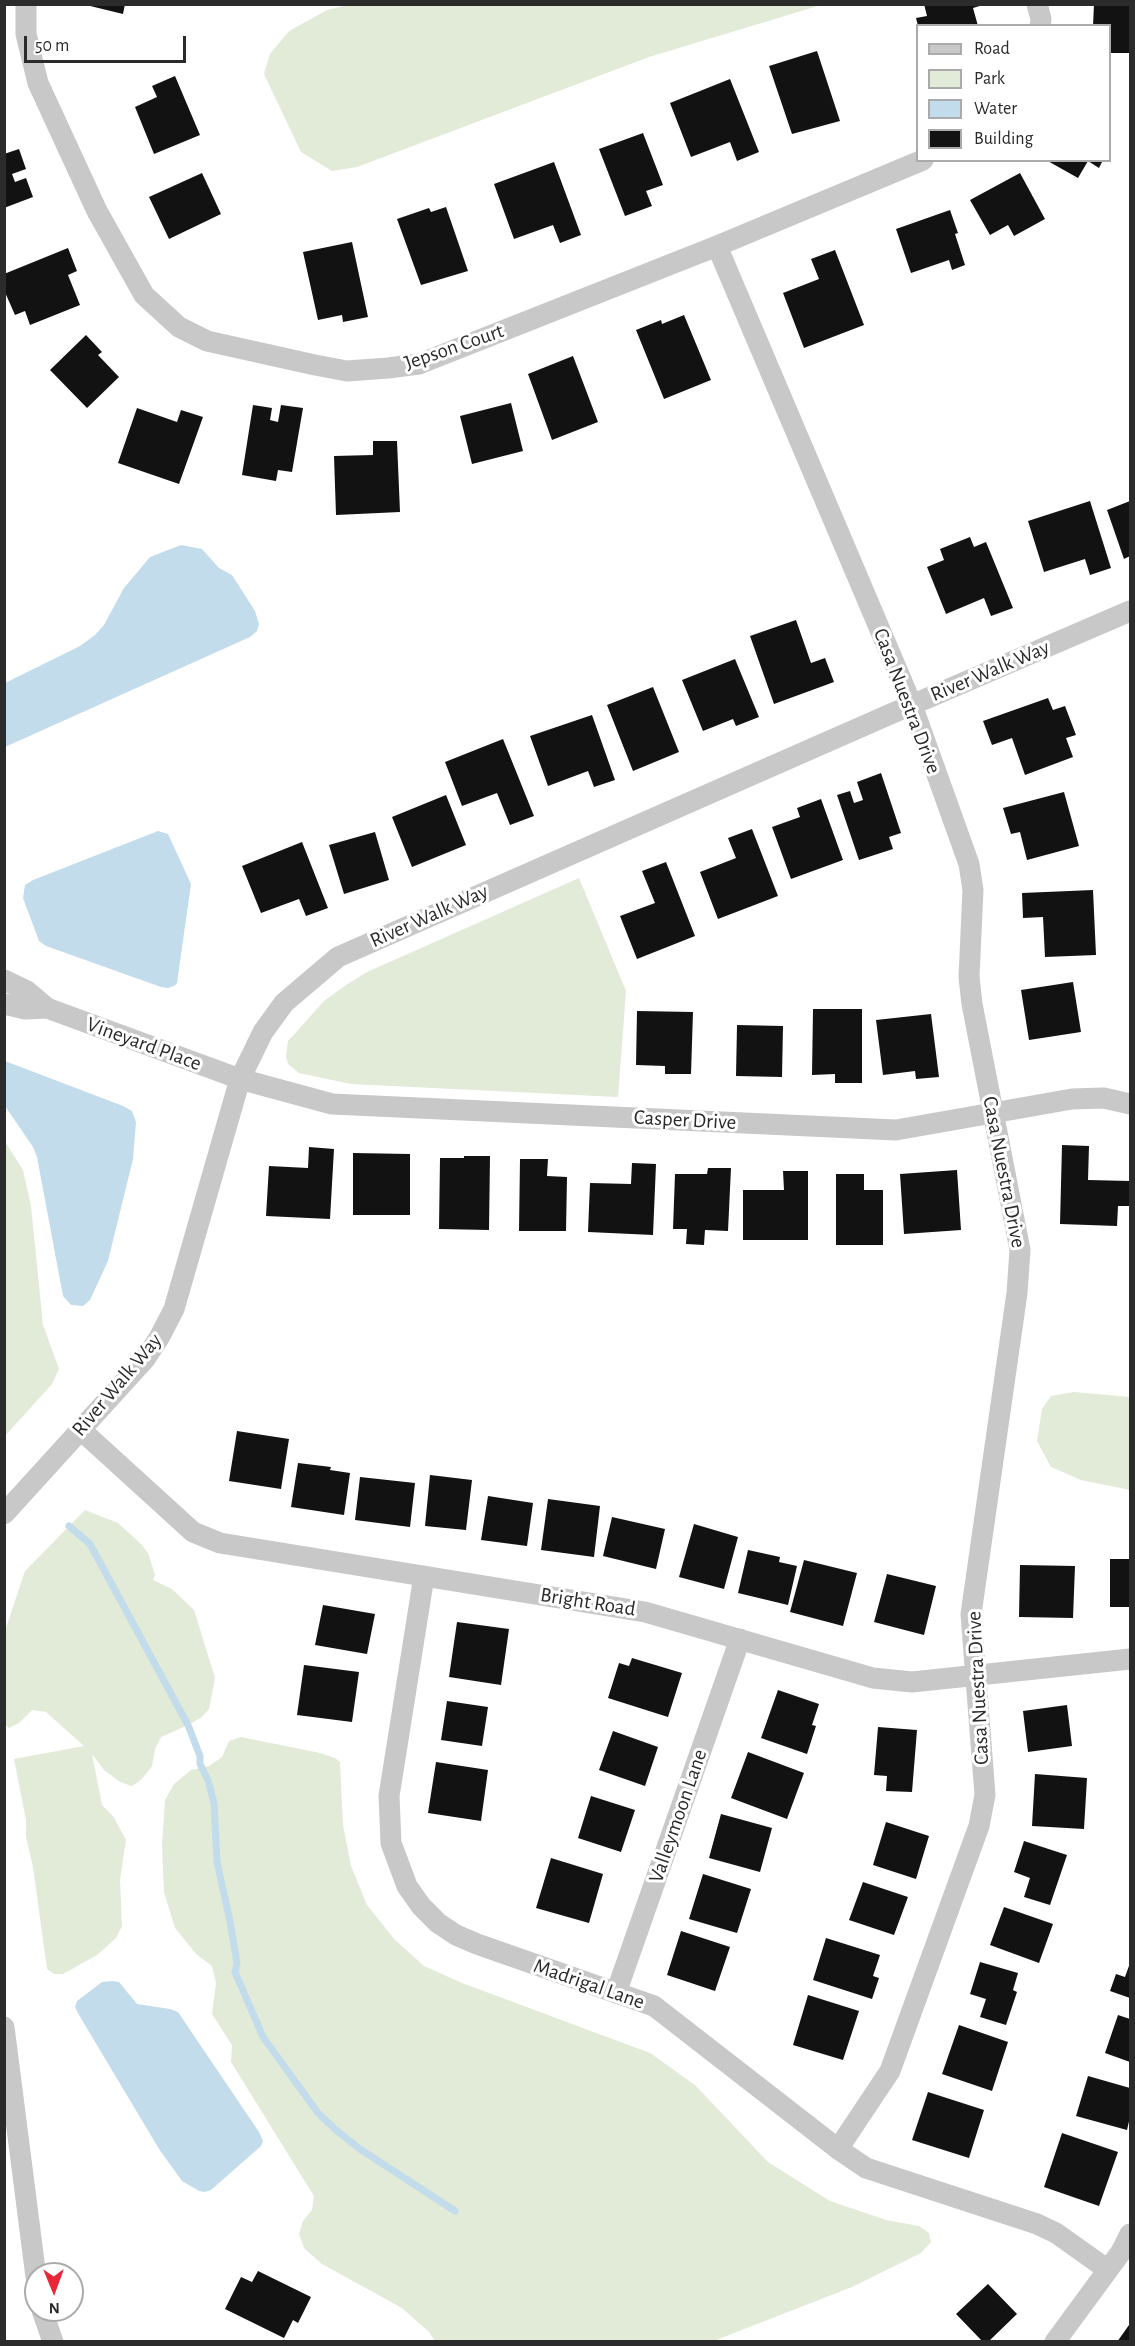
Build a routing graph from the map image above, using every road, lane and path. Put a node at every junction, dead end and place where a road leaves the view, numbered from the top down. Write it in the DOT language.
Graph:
graph roads {
  1 [pos="26,4"];
  2 [pos="1038,4"];
  3 [pos="1040,24"];
  4 [pos="918,162"];
  5 [pos="717,246"];
  6 [pos="1131,611"];
  7 [pos="912,705"];
  8 [pos="4,980"];
  9 [pos="4,1004"];
  10 [pos="47,1008"];
  11 [pos="240,1079"];
  12 [pos="1131,1104"];
  13 [pos="993,1113"];
  14 [pos="81,1430"];
  15 [pos="4,1514"];
  16 [pos="424,1576"];
  17 [pos="740,1639"];
  18 [pos="1131,1659"];
  19 [pos="976,1674"];
  20 [pos="616,1993"];
  21 [pos="4,2027"];
  22 [pos="11,2122"];
  23 [pos="838,2149"];
  24 [pos="1131,2234"];
  25 [pos="34,2262"];
  26 [pos="1108,2270"];
  27 [pos="46,2322"];
  28 [pos="53,2342"];
  29 [pos="1055,2342"];
  1 -- 5 [label="street, Jepson Court"];
  2 -- 3 [label="street"];
  4 -- 5 [label="street, Jepson Court"];
  5 -- 7 [label="street, Casa Nuestra Drive"];
  6 -- 7 [label="street, River Walk Way"];
  7 -- 11 [label="street, River Walk Way"];
  7 -- 13 [label="street, Casa Nuestra Drive"];
  8 -- 10 [label="street, Vineyard Place"];
  9 -- 10 [label="street, Vineyard Place"];
  10 -- 11 [label="street, Vineyard Place"];
  11 -- 13 [label="street, Casper Drive"];
  11 -- 14 [label="street, River Walk Way"];
  12 -- 13 [label="street, Casper Drive"];
  13 -- 19 [label="street, Casa Nuestra Drive"];
  14 -- 15 [label="street, River Walk Way"];
  14 -- 16 [label="street, Bright Road"];
  16 -- 17 [label="street, Bright Road"];
  16 -- 20 [label="street, Madrigal Lane"];
  17 -- 19 [label="street, Bright Road"];
  17 -- 20 [label="street, Valleymoon Lane"];
  18 -- 19 [label="street, Bright Road"];
  19 -- 23 [label="street, Casa Nuestra Drive"];
  20 -- 23 [label="street, Madrigal Lane"];
  21 -- 22 [label="street"];
  22 -- 25 [label="street"];
  23 -- 26 [label="street, Madrigal Lane"];
  24 -- 26 [label="street"];
  26 -- 29 [label="street"];
  27 -- 28 [label="street"];
}
